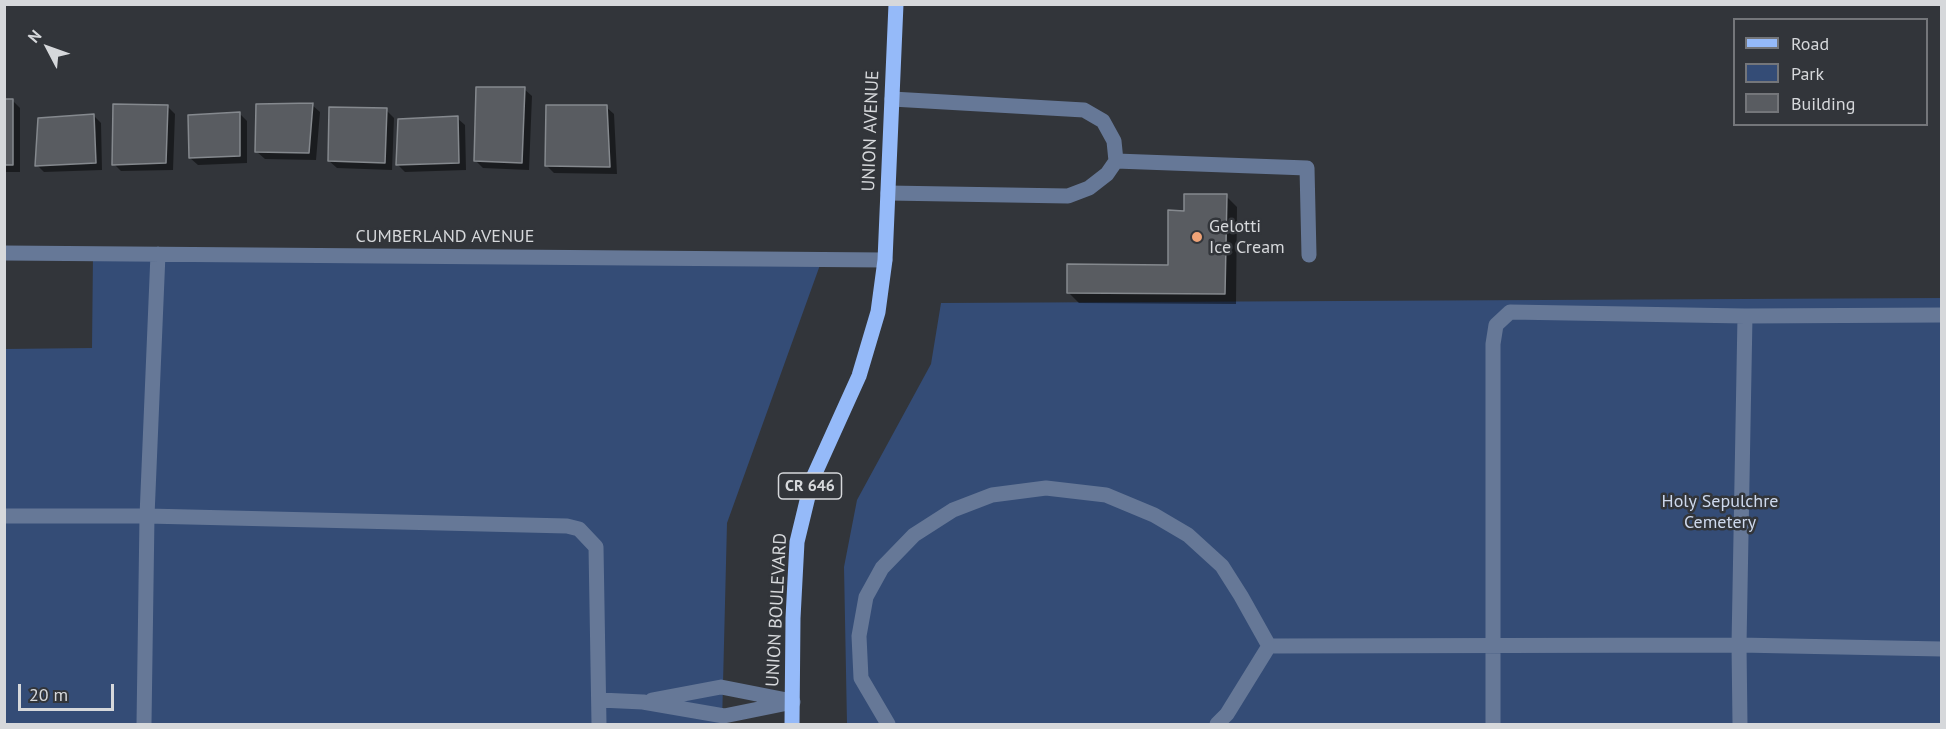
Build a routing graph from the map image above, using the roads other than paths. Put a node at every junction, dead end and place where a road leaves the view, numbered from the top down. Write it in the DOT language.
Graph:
graph roads {
  1 [pos="896,4"];
  2 [pos="892,99"];
  3 [pos="1116,161"];
  4 [pos="888,193"];
  5 [pos="4,253"];
  6 [pos="158,254"];
  7 [pos="1309,255"];
  8 [pos="885,260"];
  9 [pos="1941,315"];
  10 [pos="1745,316"];
  11 [pos="4,516"];
  12 [pos="147,516"];
  13 [pos="1493,645"];
  14 [pos="1739,645"];
  15 [pos="1269,646"];
  16 [pos="1941,649"];
  17 [pos="600,700"];
  18 [pos="643,702"];
  19 [pos="793,702"];
  20 [pos="144,724"];
  21 [pos="598,724"];
  22 [pos="792,724"];
  23 [pos="888,724"];
  24 [pos="1217,724"];
  25 [pos="1493,724"];
  26 [pos="1740,724"];
  1 -- 2 [label="main road, UNION AVENUE / CR 646"];
  2 -- 3 [label="street"];
  2 -- 4 [label="main road, UNION AVENUE / CR 646"];
  3 -- 4 [label="street"];
  3 -- 7 [label="street"];
  4 -- 8 [label="main road, UNION AVENUE / CR 646"];
  5 -- 6 [label="street, CUMBERLAND AVENUE"];
  6 -- 8 [label="street, CUMBERLAND AVENUE"];
  6 -- 12 [label="street"];
  8 -- 19 [label="main road, UNION BOULEVARD / CR 646"];
  9 -- 10 [label="street"];
  10 -- 13 [label="street"];
  10 -- 14 [label="street"];
  11 -- 12 [label="street"];
  12 -- 17 [label="street"];
  12 -- 20 [label="street"];
  13 -- 14 [label="street"];
  13 -- 15 [label="street"];
  13 -- 25 [label="street"];
  14 -- 16 [label="street"];
  14 -- 26 [label="street"];
  15 -- 23 [label="street"];
  15 -- 24 [label="street"];
  17 -- 18 [label="street"];
  17 -- 21 [label="street"];
  18 -- 19 [label="street"];
  18 -- 19 [label="street"];
  19 -- 22 [label="main road, UNION BOULEVARD / CR 646"];
}
